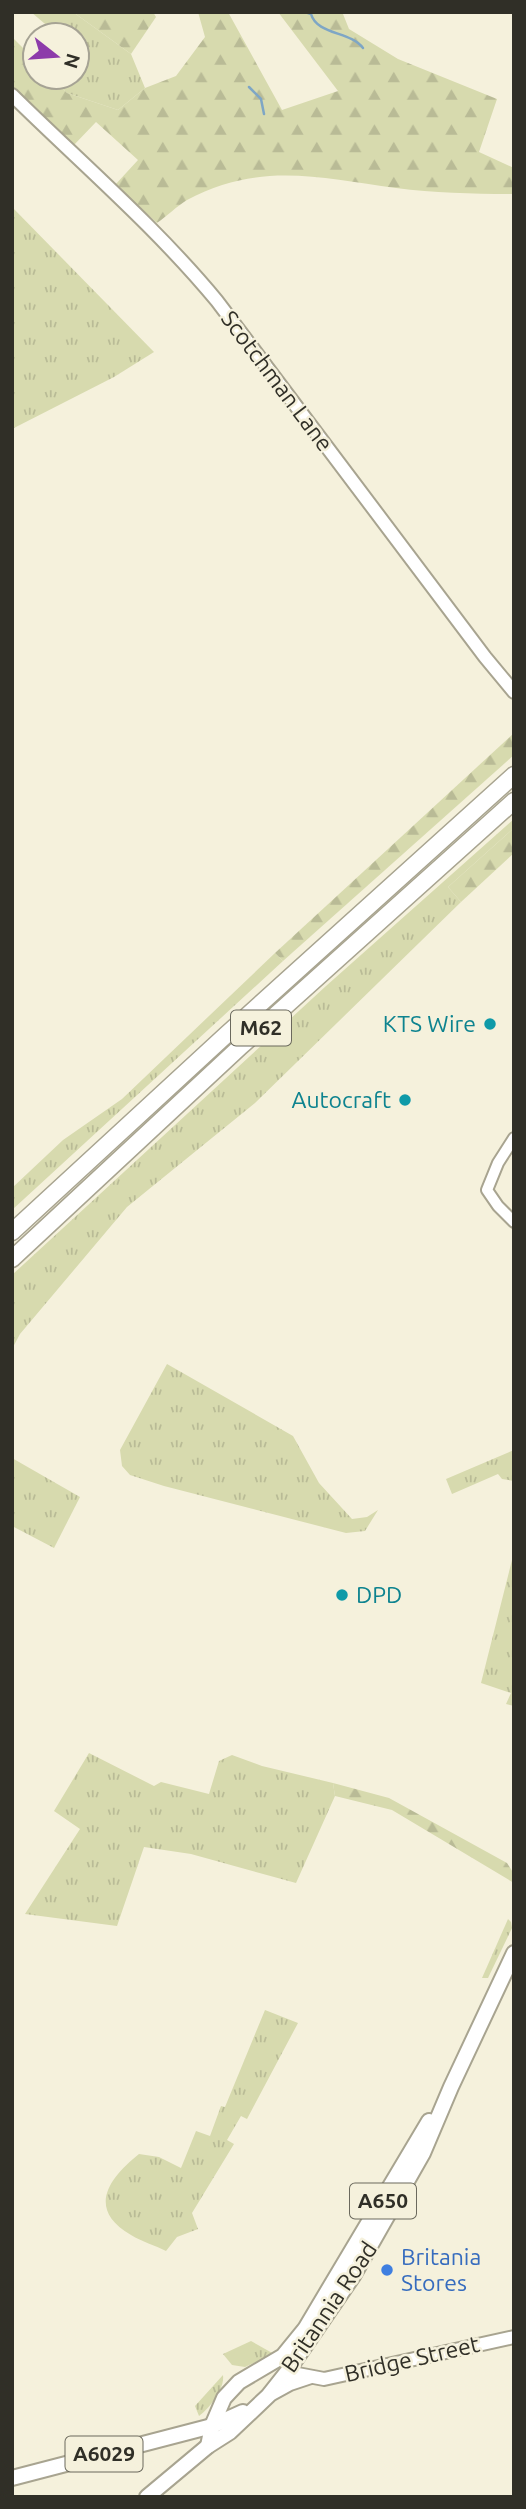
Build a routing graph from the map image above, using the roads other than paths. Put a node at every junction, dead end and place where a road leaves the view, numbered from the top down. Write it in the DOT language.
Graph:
graph roads {
  1 [pos="12,95"];
  2 [pos="514,692"];
  3 [pos="514,775"];
  4 [pos="514,801"];
  5 [pos="514,1138"];
  6 [pos="514,1222"];
  7 [pos="12,1232"];
  8 [pos="12,1259"];
  9 [pos="514,1953"];
  10 [pos="450,2087"];
  11 [pos="514,2337"];
  12 [pos="304,2346"];
  13 [pos="287,2372"];
  14 [pos="254,2374"];
  15 [pos="311,2377"];
  16 [pos="268,2396"];
  17 [pos="224,2398"];
  18 [pos="254,2408"];
  19 [pos="237,2414"];
  20 [pos="212,2426"];
  21 [pos="195,2430"];
  22 [pos="208,2446"];
  23 [pos="12,2478"];
  24 [pos="147,2497"];
  1 -- 2 [label="main road, Scotchman Lane"];
  3 -- 7 [label="highway, M62"];
  4 -- 8 [label="highway, M62"];
  5 -- 6 [label="street"];
  9 -- 10 [label="main road, Britannia Road / A650"];
  10 -- 12 [label="main road, Britannia Road / A650"];
  10 -- 14 [label="main road, Britannia Road / A650"];
  11 -- 15 [label="main road, Bridge Street"];
  12 -- 13 [label="main road, Britannia Road / A650"];
  12 -- 15 [label="main road, Bridge Street"];
  13 -- 14 [label="main road"];
  13 -- 15 [label="main road, Bridge Street"];
  13 -- 16 [label="main road, Britannia Road / A650"];
  14 -- 16 [label="main road"];
  14 -- 17 [label="main road, Britannia Road / A650"];
  15 -- 16 [label="main road, Bridge Street"];
  16 -- 18 [label="main road, Britannia Road / A650"];
  17 -- 19 [label="main road"];
  17 -- 20 [label="main road, A650"];
  17 -- 21 [label="main road"];
  18 -- 19 [label="main road"];
  18 -- 22 [label="main road, A650"];
  19 -- 20 [label="main road"];
  20 -- 21 [label="main road, A6029"];
  20 -- 22 [label="main road, A650"];
  21 -- 23 [label="main road, A6029"];
  22 -- 24 [label="main road, A650"];
}
